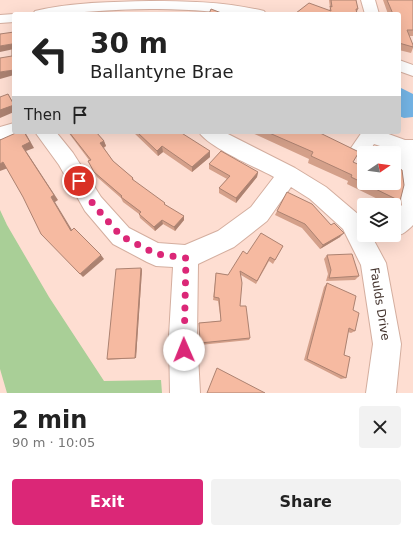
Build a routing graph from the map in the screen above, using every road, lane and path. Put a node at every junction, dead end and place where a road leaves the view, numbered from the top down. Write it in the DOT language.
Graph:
graph roads {
  1 [pos="159,0"];
  2 [pos="368,0"];
  3 [pos="204,1"];
  4 [pos="53,12"];
  5 [pos="252,12"];
  6 [pos="371,12"];
  7 [pos="12,18"];
  8 [pos="0,19"];
  9 [pos="401,66"];
  10 [pos="413,70"];
  11 [pos="47,134"];
  12 [pos="212,134"];
  13 [pos="362,146"];
  14 [pos="408,147"];
  15 [pos="288,174"];
  16 [pos="413,205"];
  17 [pos="413,209"];
  18 [pos="401,222"];
  19 [pos="357,229"];
  20 [pos="365,242"];
  21 [pos="186,258"];
  22 [pos="185,393"];
  23 [pos="381,393"];
  1 -- 3 [label="street"];
  1 -- 4 [label="street"];
  2 -- 6 [label="street"];
  3 -- 5 [label="street"];
  7 -- 8 [label="street"];
  9 -- 10 [label="street"];
  11 -- 21 [label="street"];
  12 -- 15 [label="street, Faulds Drive"];
  13 -- 14 [label="street"];
  14 -- 16 [label="street"];
  15 -- 19 [label="street, Faulds Drive"];
  15 -- 21 [label="street"];
  17 -- 18 [label="street"];
  20 -- 23 [label="street, Faulds Drive"];
  21 -- 22 [label="street"];
}
